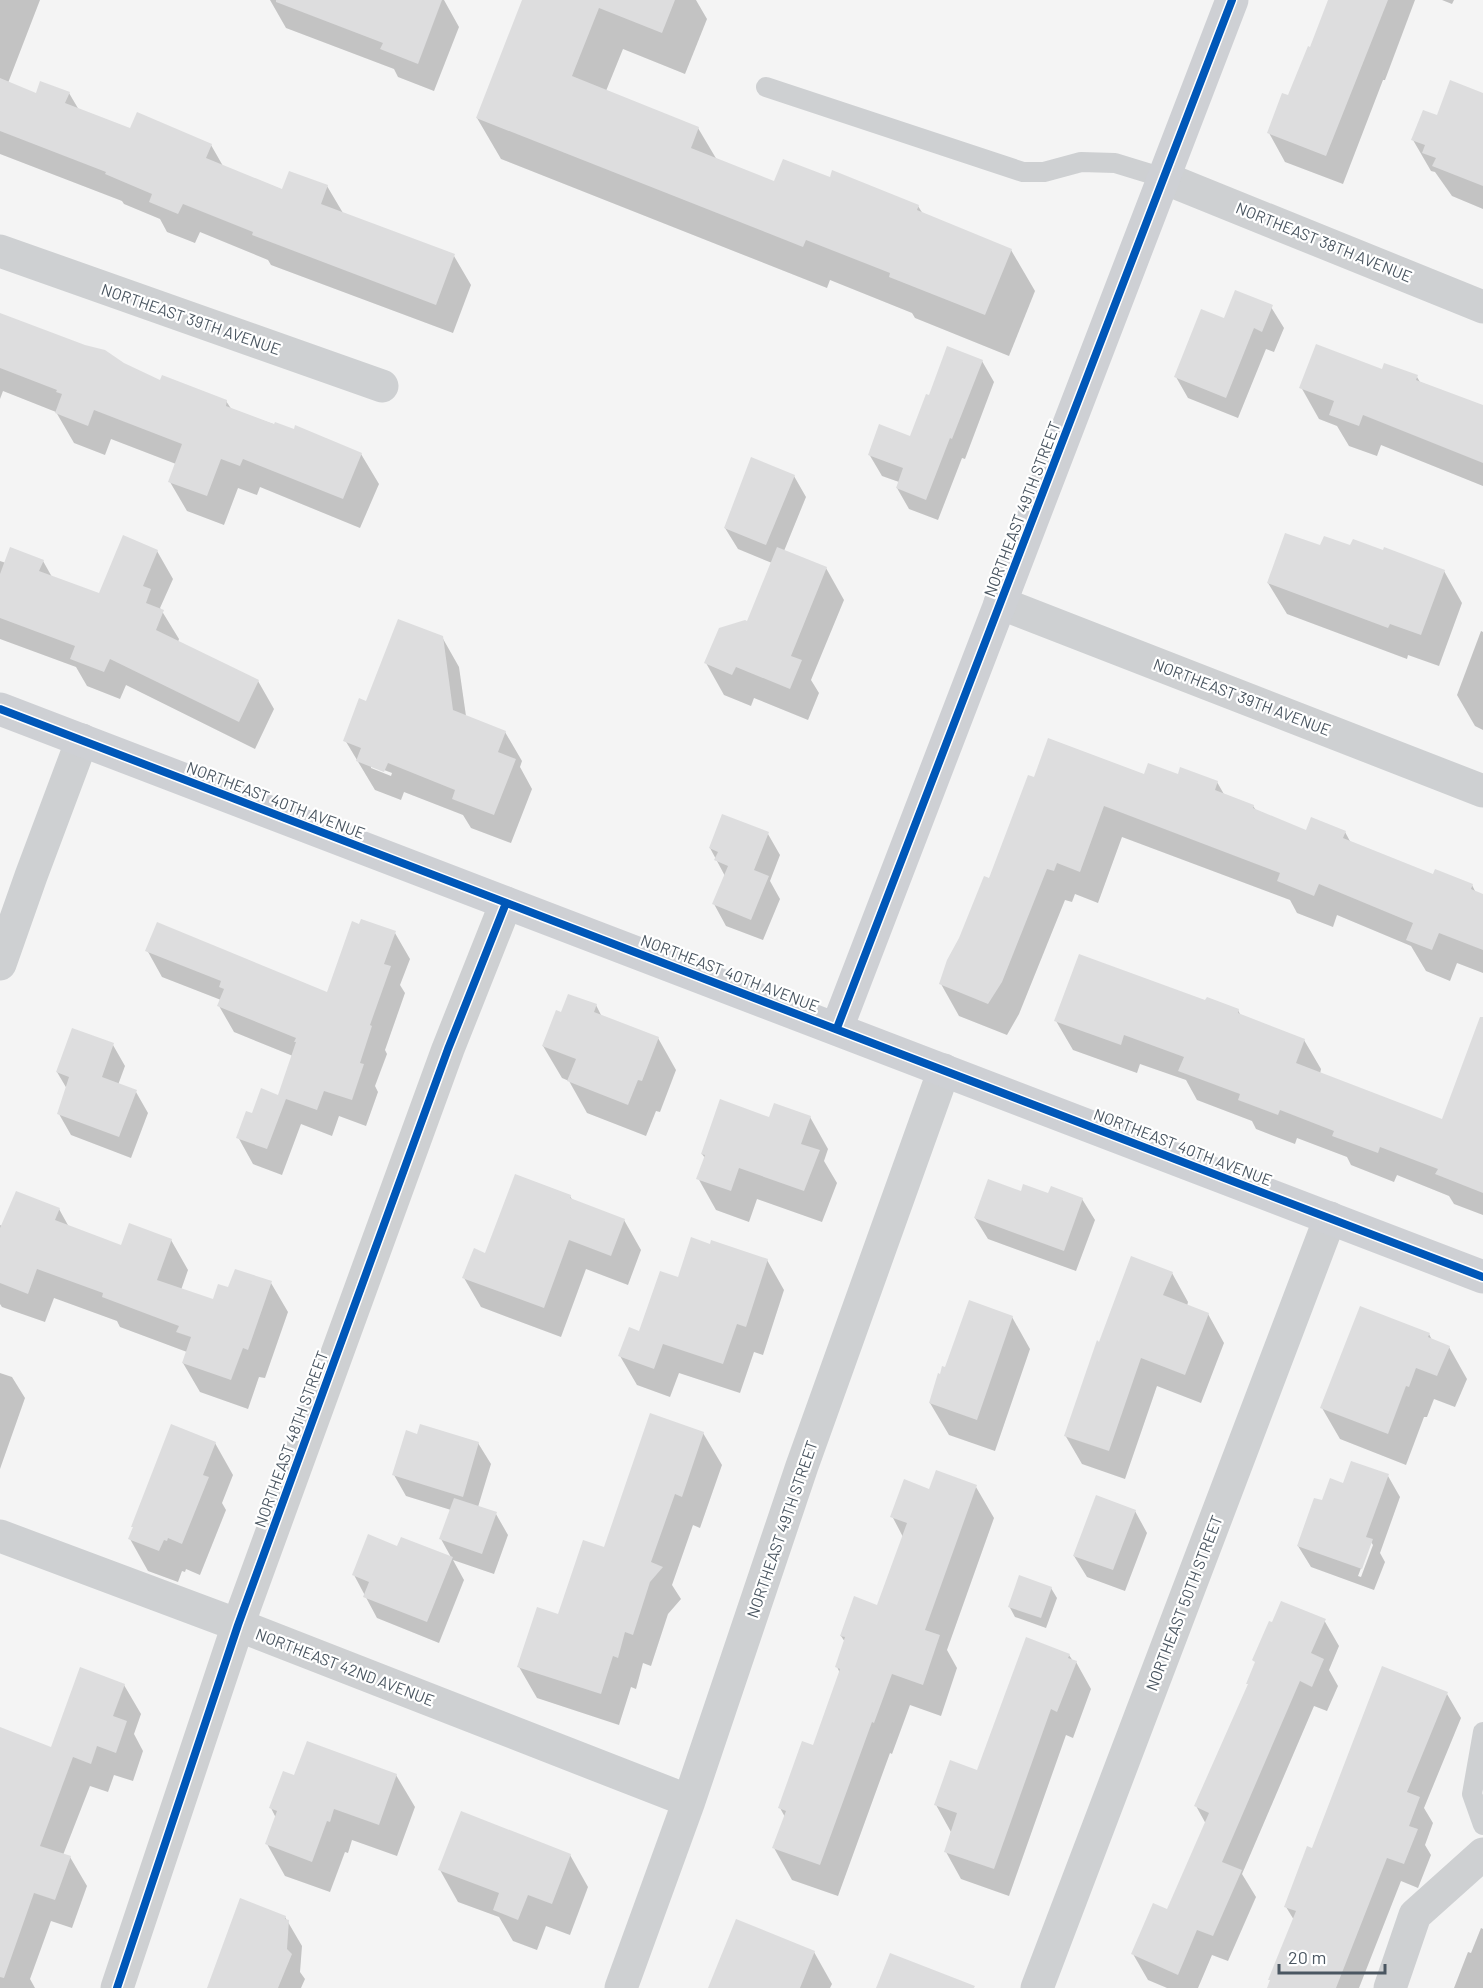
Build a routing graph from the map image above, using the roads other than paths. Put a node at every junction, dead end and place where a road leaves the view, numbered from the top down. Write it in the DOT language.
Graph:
graph roads {
  1 [pos="1232,0"];
  2 [pos="766,87"];
  3 [pos="1164,177"];
  4 [pos="0,251"];
  5 [pos="1483,307"];
  6 [pos="382,386"];
  7 [pos="1000,603"];
  8 [pos="0,709"];
  9 [pos="82,740"];
  10 [pos="1483,791"];
  11 [pos="506,903"];
  12 [pos="0,964"];
  13 [pos="837,1028"];
  14 [pos="944,1070"];
  15 [pos="1330,1218"];
  16 [pos="1483,1277"];
  17 [pos="0,1536"];
  18 [pos="238,1625"];
  19 [pos="1483,1732"];
  20 [pos="689,1802"];
  21 [pos="1483,1825"];
  22 [pos="1483,1854"];
  23 [pos="117,1988"];
  24 [pos="621,1988"];
  25 [pos="1037,1988"];
  26 [pos="1390,1988"];
  1 -- 3 [label="street, NORTHEAST 49TH STREET"];
  2 -- 3 [label="lane"];
  3 -- 5 [label="street, NORTHEAST 38TH AVENUE"];
  3 -- 7 [label="street, NORTHEAST 49TH STREET"];
  4 -- 6 [label="street, NORTHEAST 39TH AVENUE"];
  7 -- 10 [label="street, NORTHEAST 39TH AVENUE"];
  7 -- 13 [label="street, NORTHEAST 49TH STREET"];
  8 -- 9 [label="street, NORTHEAST 40TH AVENUE"];
  9 -- 11 [label="street, NORTHEAST 40TH AVENUE"];
  9 -- 12 [label="street"];
  11 -- 13 [label="street, NORTHEAST 40TH AVENUE"];
  11 -- 18 [label="street, NORTHEAST 48TH STREET"];
  13 -- 14 [label="street, NORTHEAST 40TH AVENUE"];
  14 -- 15 [label="street, NORTHEAST 40TH AVENUE"];
  14 -- 20 [label="street, NORTHEAST 49TH STREET"];
  15 -- 16 [label="street, NORTHEAST 40TH AVENUE"];
  15 -- 25 [label="street, NORTHEAST 50TH STREET"];
  17 -- 18 [label="street, NORTHEAST 42ND AVENUE"];
  18 -- 20 [label="street, NORTHEAST 42ND AVENUE"];
  18 -- 23 [label="street, NORTHEAST 48TH STREET"];
  19 -- 21 [label="lane"];
  20 -- 24 [label="street, NORTHEAST 49TH STREET"];
  22 -- 26 [label="street"];
}
